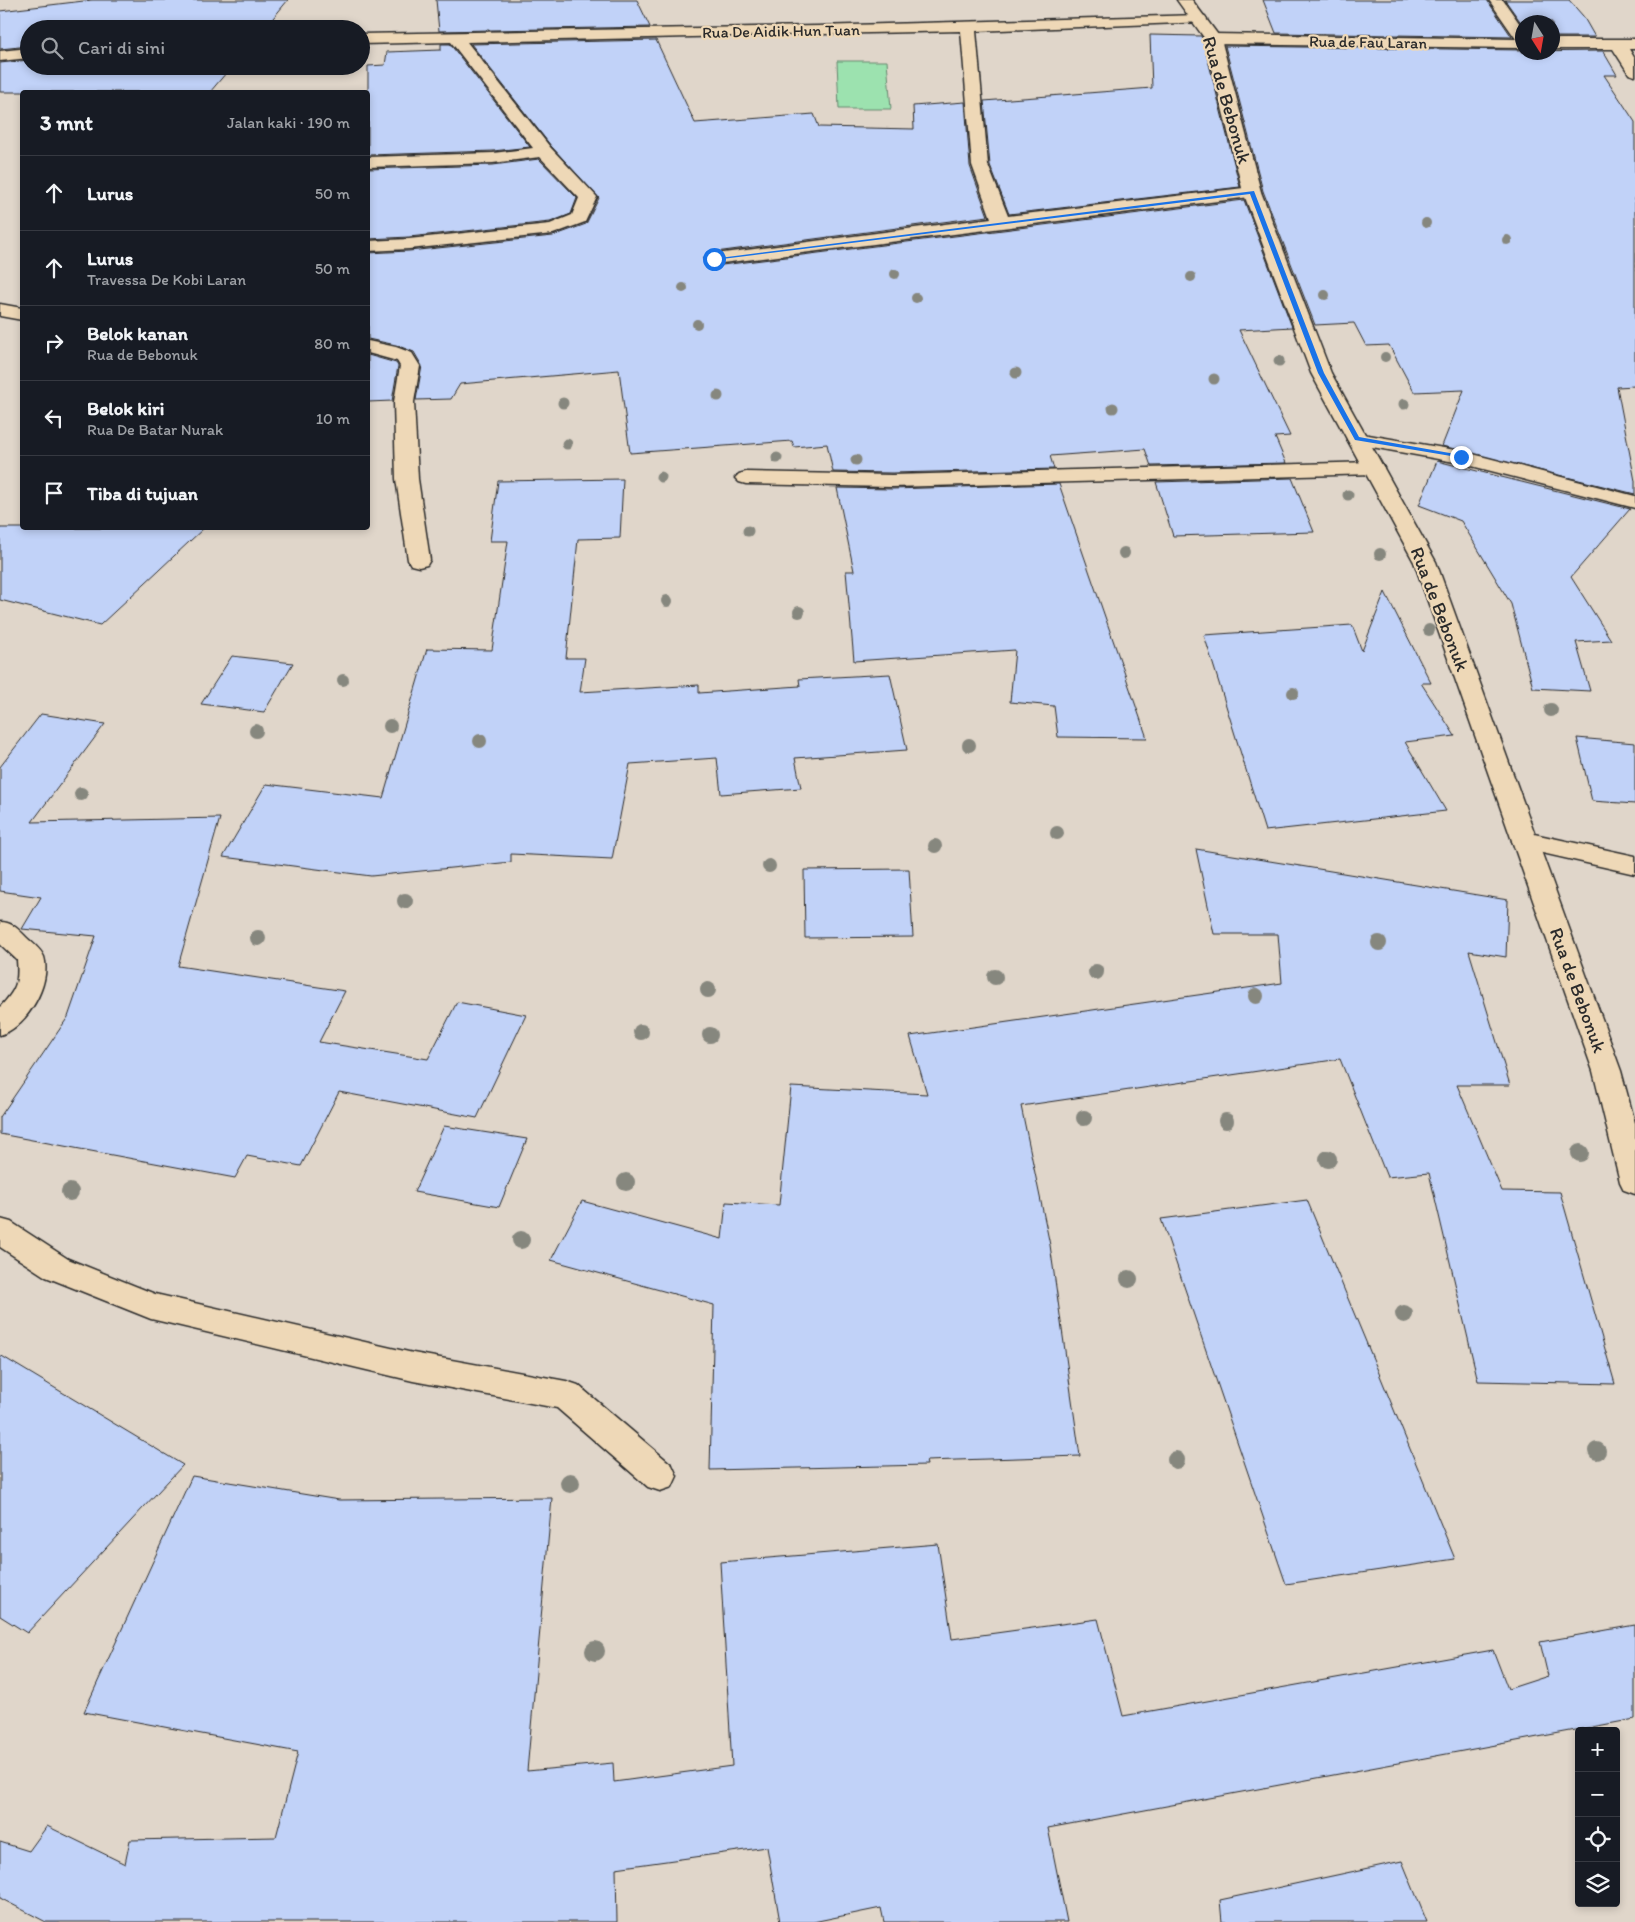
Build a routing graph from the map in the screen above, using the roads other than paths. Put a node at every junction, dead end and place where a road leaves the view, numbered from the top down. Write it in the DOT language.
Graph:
graph roads {
  1 [pos="1184,0"];
  2 [pos="1496,0"];
  3 [pos="1200,19"];
  4 [pos="1515,26"];
  5 [pos="968,27"];
  6 [pos="455,37"];
  7 [pos="370,39"];
  8 [pos="1213,39"];
  9 [pos="1515,44"];
  10 [pos="1560,44"];
  11 [pos="1618,44"];
  12 [pos="1635,44"];
  13 [pos="20,54"];
  14 [pos="0,56"];
  15 [pos="1635,71"];
  16 [pos="544,151"];
  17 [pos="370,162"];
  18 [pos="1252,192"];
  19 [pos="1001,222"];
  20 [pos="370,246"];
  21 [pos="714,259"];
  22 [pos="0,310"];
  23 [pos="20,314"];
  24 [pos="370,347"];
  25 [pos="1357,439"];
  26 [pos="1374,468"];
  27 [pos="746,478"];
  28 [pos="1635,502"];
  29 [pos="419,560"];
  30 [pos="1525,841"];
  31 [pos="1635,865"];
  32 [pos="0,931"];
  33 [pos="0,1025"];
  34 [pos="1635,1182"];
  35 [pos="0,1231"];
  36 [pos="660,1476"];
  1 -- 3 [label="street, Rua de Bebonuk"];
  2 -- 4 [label="street"];
  3 -- 5 [label="street, Rua De Aidik Hun Tuan"];
  3 -- 8 [label="street, Rua de Bebonuk"];
  5 -- 6 [label="street, Rua De Aidik Hun Tuan"];
  5 -- 19 [label="street"];
  6 -- 7 [label="street, Rua De Aidik Hun Tuan"];
  6 -- 16 [label="street"];
  8 -- 9 [label="street, Rua de Fau Laran"];
  8 -- 18 [label="street, Rua de Bebonuk"];
  10 -- 11 [label="street"];
  11 -- 12 [label="street"];
  11 -- 15 [label="street"];
  13 -- 14 [label="street"];
  16 -- 17 [label="street"];
  16 -- 20 [label="street"];
  18 -- 19 [label="street"];
  18 -- 25 [label="street, Rua de Bebonuk"];
  19 -- 21 [label="street"];
  22 -- 23 [label="street"];
  24 -- 29 [label="street"];
  25 -- 26 [label="street, Rua de Bebonuk"];
  25 -- 28 [label="street"];
  26 -- 27 [label="street"];
  26 -- 30 [label="street, Rua de Bebonuk"];
  30 -- 31 [label="street"];
  30 -- 34 [label="street, Rua de Bebonuk"];
  32 -- 33 [label="street"];
  35 -- 36 [label="street"];
}
